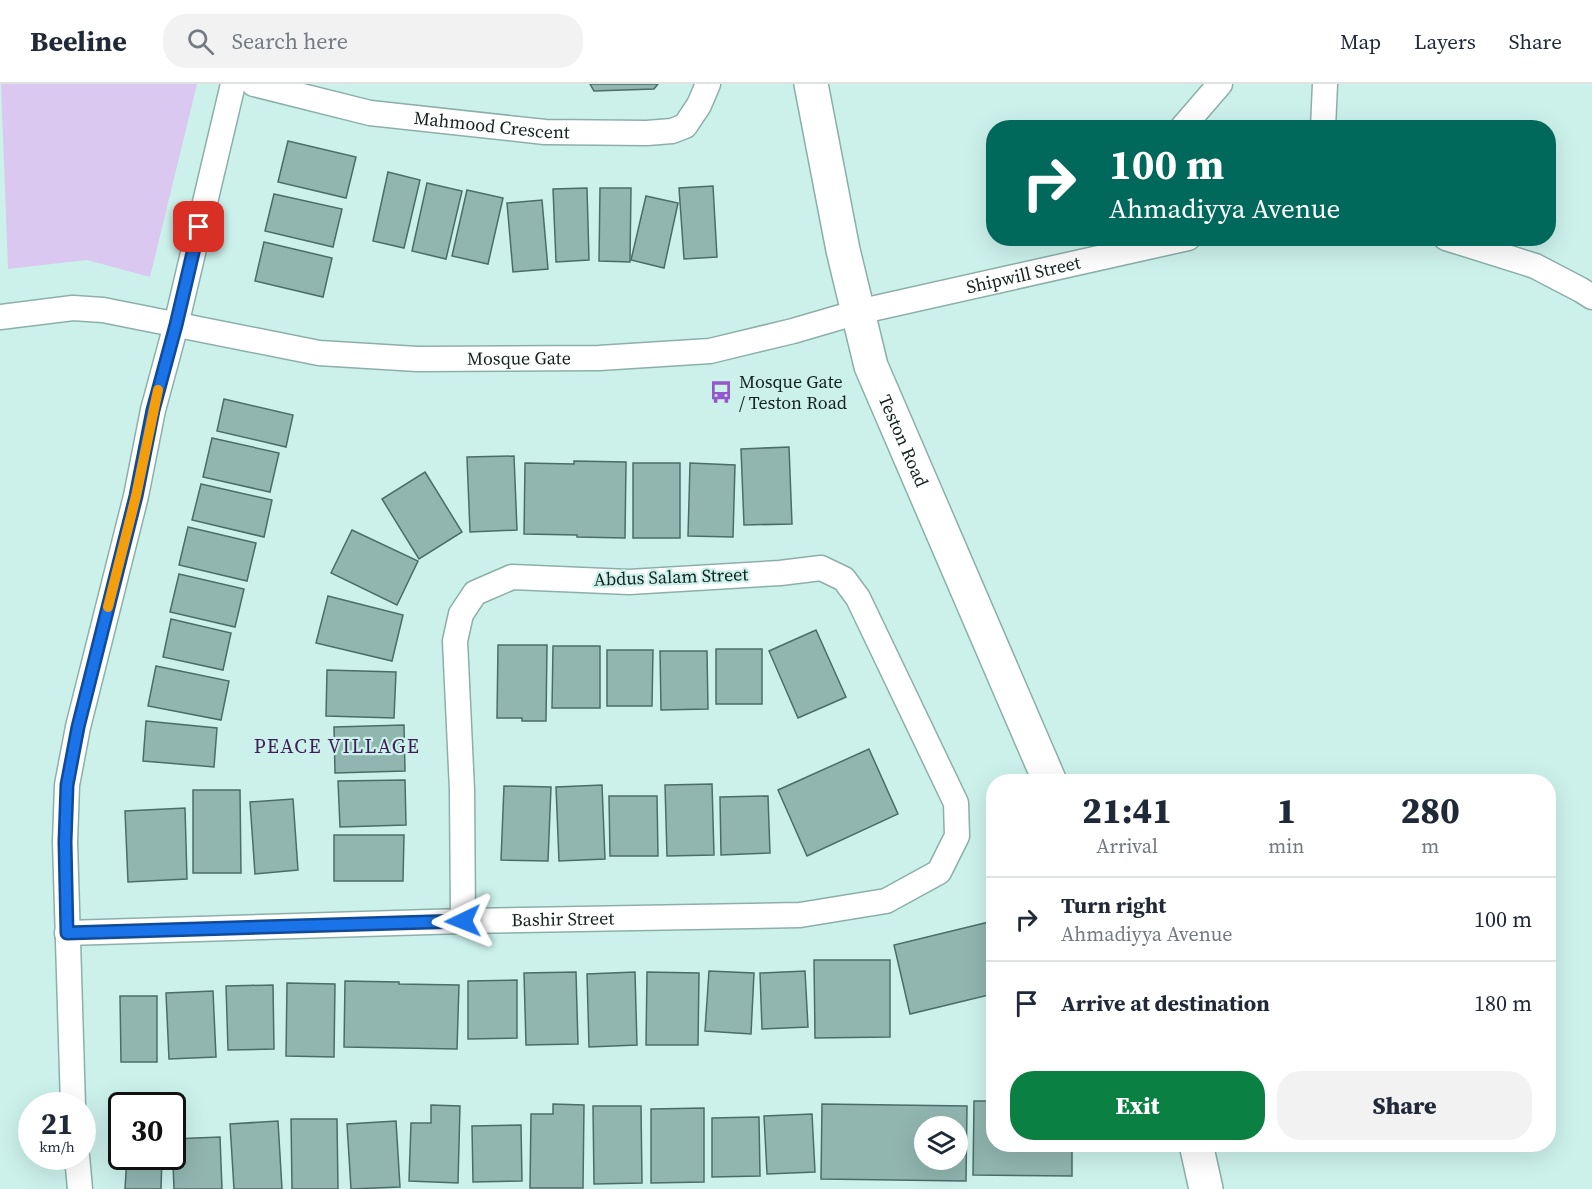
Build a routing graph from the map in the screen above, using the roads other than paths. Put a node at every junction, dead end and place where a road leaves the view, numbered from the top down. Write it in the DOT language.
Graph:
graph roads {
  1 [pos="233,84"];
  2 [pos="254,84"];
  3 [pos="708,84"];
  4 [pos="811,84"];
  5 [pos="1220,84"];
  6 [pos="1326,84"];
  7 [pos="1189,120"];
  8 [pos="1324,120"];
  9 [pos="1152,246"];
  10 [pos="1471,246"];
  11 [pos="1592,297"];
  12 [pos="858,312"];
  13 [pos="0,317"];
  14 [pos="176,325"];
  15 [pos="1047,774"];
  16 [pos="957,836"];
  17 [pos="463,921"];
  18 [pos="67,933"];
  19 [pos="73,1092"];
  20 [pos="1198,1152"];
  21 [pos="78,1170"];
  22 [pos="80,1189"];
  23 [pos="1206,1189"];
  1 -- 14 [label="street"];
  2 -- 3 [label="street, Mahmood Crescent"];
  4 -- 12 [label="main road, Teston Road"];
  5 -- 7 [label="street"];
  6 -- 8 [label="street"];
  9 -- 12 [label="street, Shipwill Street"];
  10 -- 11 [label="street"];
  12 -- 14 [label="street, Mosque Gate"];
  12 -- 15 [label="main road, Teston Road"];
  13 -- 14 [label="street, Mosque Gate"];
  14 -- 18 [label="street"];
  16 -- 17 [label="street, Bashir Street"];
  16 -- 17 [label="street, Abdus Salam Street"];
  17 -- 18 [label="street, Bashir Street"];
  18 -- 19 [label="street"];
  20 -- 23 [label="main road"];
  21 -- 22 [label="street"];
}
